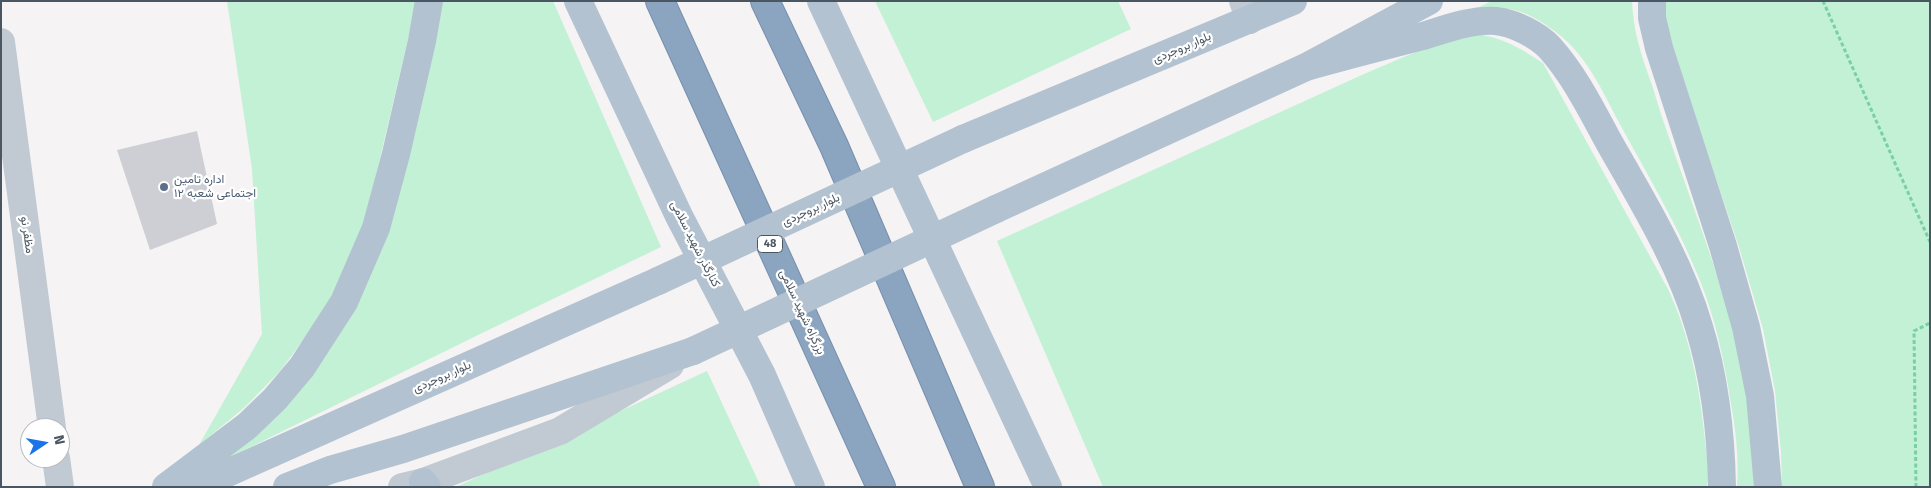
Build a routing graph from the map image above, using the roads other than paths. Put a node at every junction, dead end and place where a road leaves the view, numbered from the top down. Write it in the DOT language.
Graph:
graph roads {
  1 [pos="429,1"];
  2 [pos="578,1"];
  3 [pos="660,1"];
  4 [pos="765,1"];
  5 [pos="821,1"];
  6 [pos="1293,1"];
  7 [pos="1429,1"];
  8 [pos="1652,1"];
  9 [pos="1246,11"];
  10 [pos="1,42"];
  11 [pos="1306,67"];
  12 [pos="13,211"];
  13 [pos="693,351"];
  14 [pos="50,418"];
  15 [pos="57,468"];
  16 [pos="417,485"];
  17 [pos="60,487"];
  18 [pos="166,487"];
  19 [pos="196,487"];
  20 [pos="287,487"];
  21 [pos="811,487"];
  22 [pos="881,487"];
  23 [pos="980,487"];
  24 [pos="1048,487"];
  25 [pos="1722,487"];
  26 [pos="1768,487"];
  1 -- 18 [label="main road"];
  2 -- 21 [label="main road, کنارگذر شهید سلامی"];
  3 -- 22 [label="highway, بزرگراه شهید سلامی / 48"];
  4 -- 23 [label="highway"];
  5 -- 24 [label="main road"];
  6 -- 9 [label="main road, بلوار بروجردی"];
  7 -- 11 [label="main road"];
  8 -- 26 [label="main road"];
  9 -- 19 [label="main road, بلوار بروجردی, bridge"];
  10 -- 12 [label="street, مظفر نو"];
  11 -- 13 [label="main road, bridge"];
  11 -- 25 [label="main road"];
  12 -- 14 [label="street, مظفر نو"];
  13 -- 16 [label="street"];
  13 -- 20 [label="main road"];
  15 -- 17 [label="street"];
}
